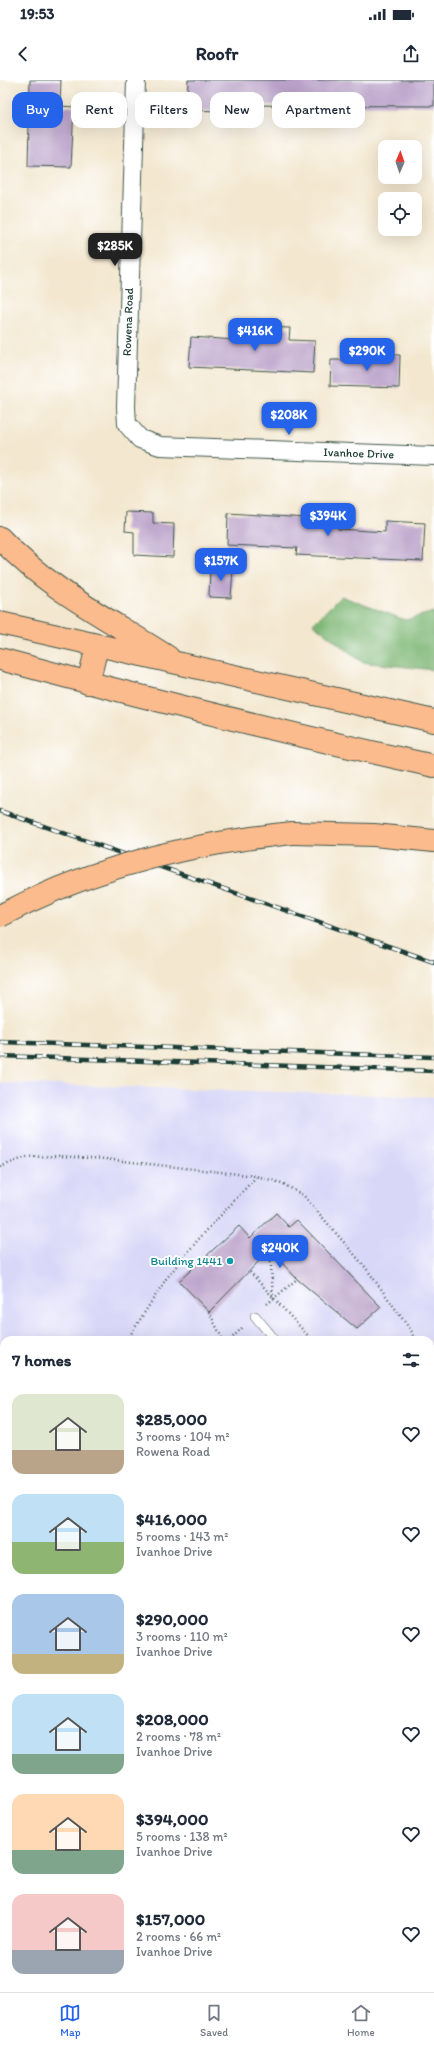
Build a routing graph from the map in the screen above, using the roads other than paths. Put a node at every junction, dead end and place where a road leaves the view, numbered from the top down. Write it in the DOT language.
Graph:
graph roads {
  1 [pos="136,80"];
  2 [pos="140,439"];
  3 [pos="434,456"];
  4 [pos="0,538"];
  5 [pos="0,623"];
  6 [pos="97,647"];
  7 [pos="0,659"];
  8 [pos="179,664"];
  9 [pos="88,683"];
  10 [pos="434,721"];
  11 [pos="434,766"];
  12 [pos="434,841"];
  13 [pos="0,916"];
  14 [pos="255,1316"];
  15 [pos="272,1336"];
  1 -- 2 [label="street, Rowena Road"];
  2 -- 3 [label="street, Ivanhoe Drive"];
  4 -- 8 [label="highway"];
  5 -- 6 [label="highway"];
  6 -- 8 [label="highway"];
  6 -- 9 [label="highway"];
  7 -- 9 [label="highway"];
  8 -- 10 [label="highway"];
  9 -- 11 [label="highway"];
  12 -- 13 [label="highway, bridge"];
  14 -- 15 [label="lane"];
}
